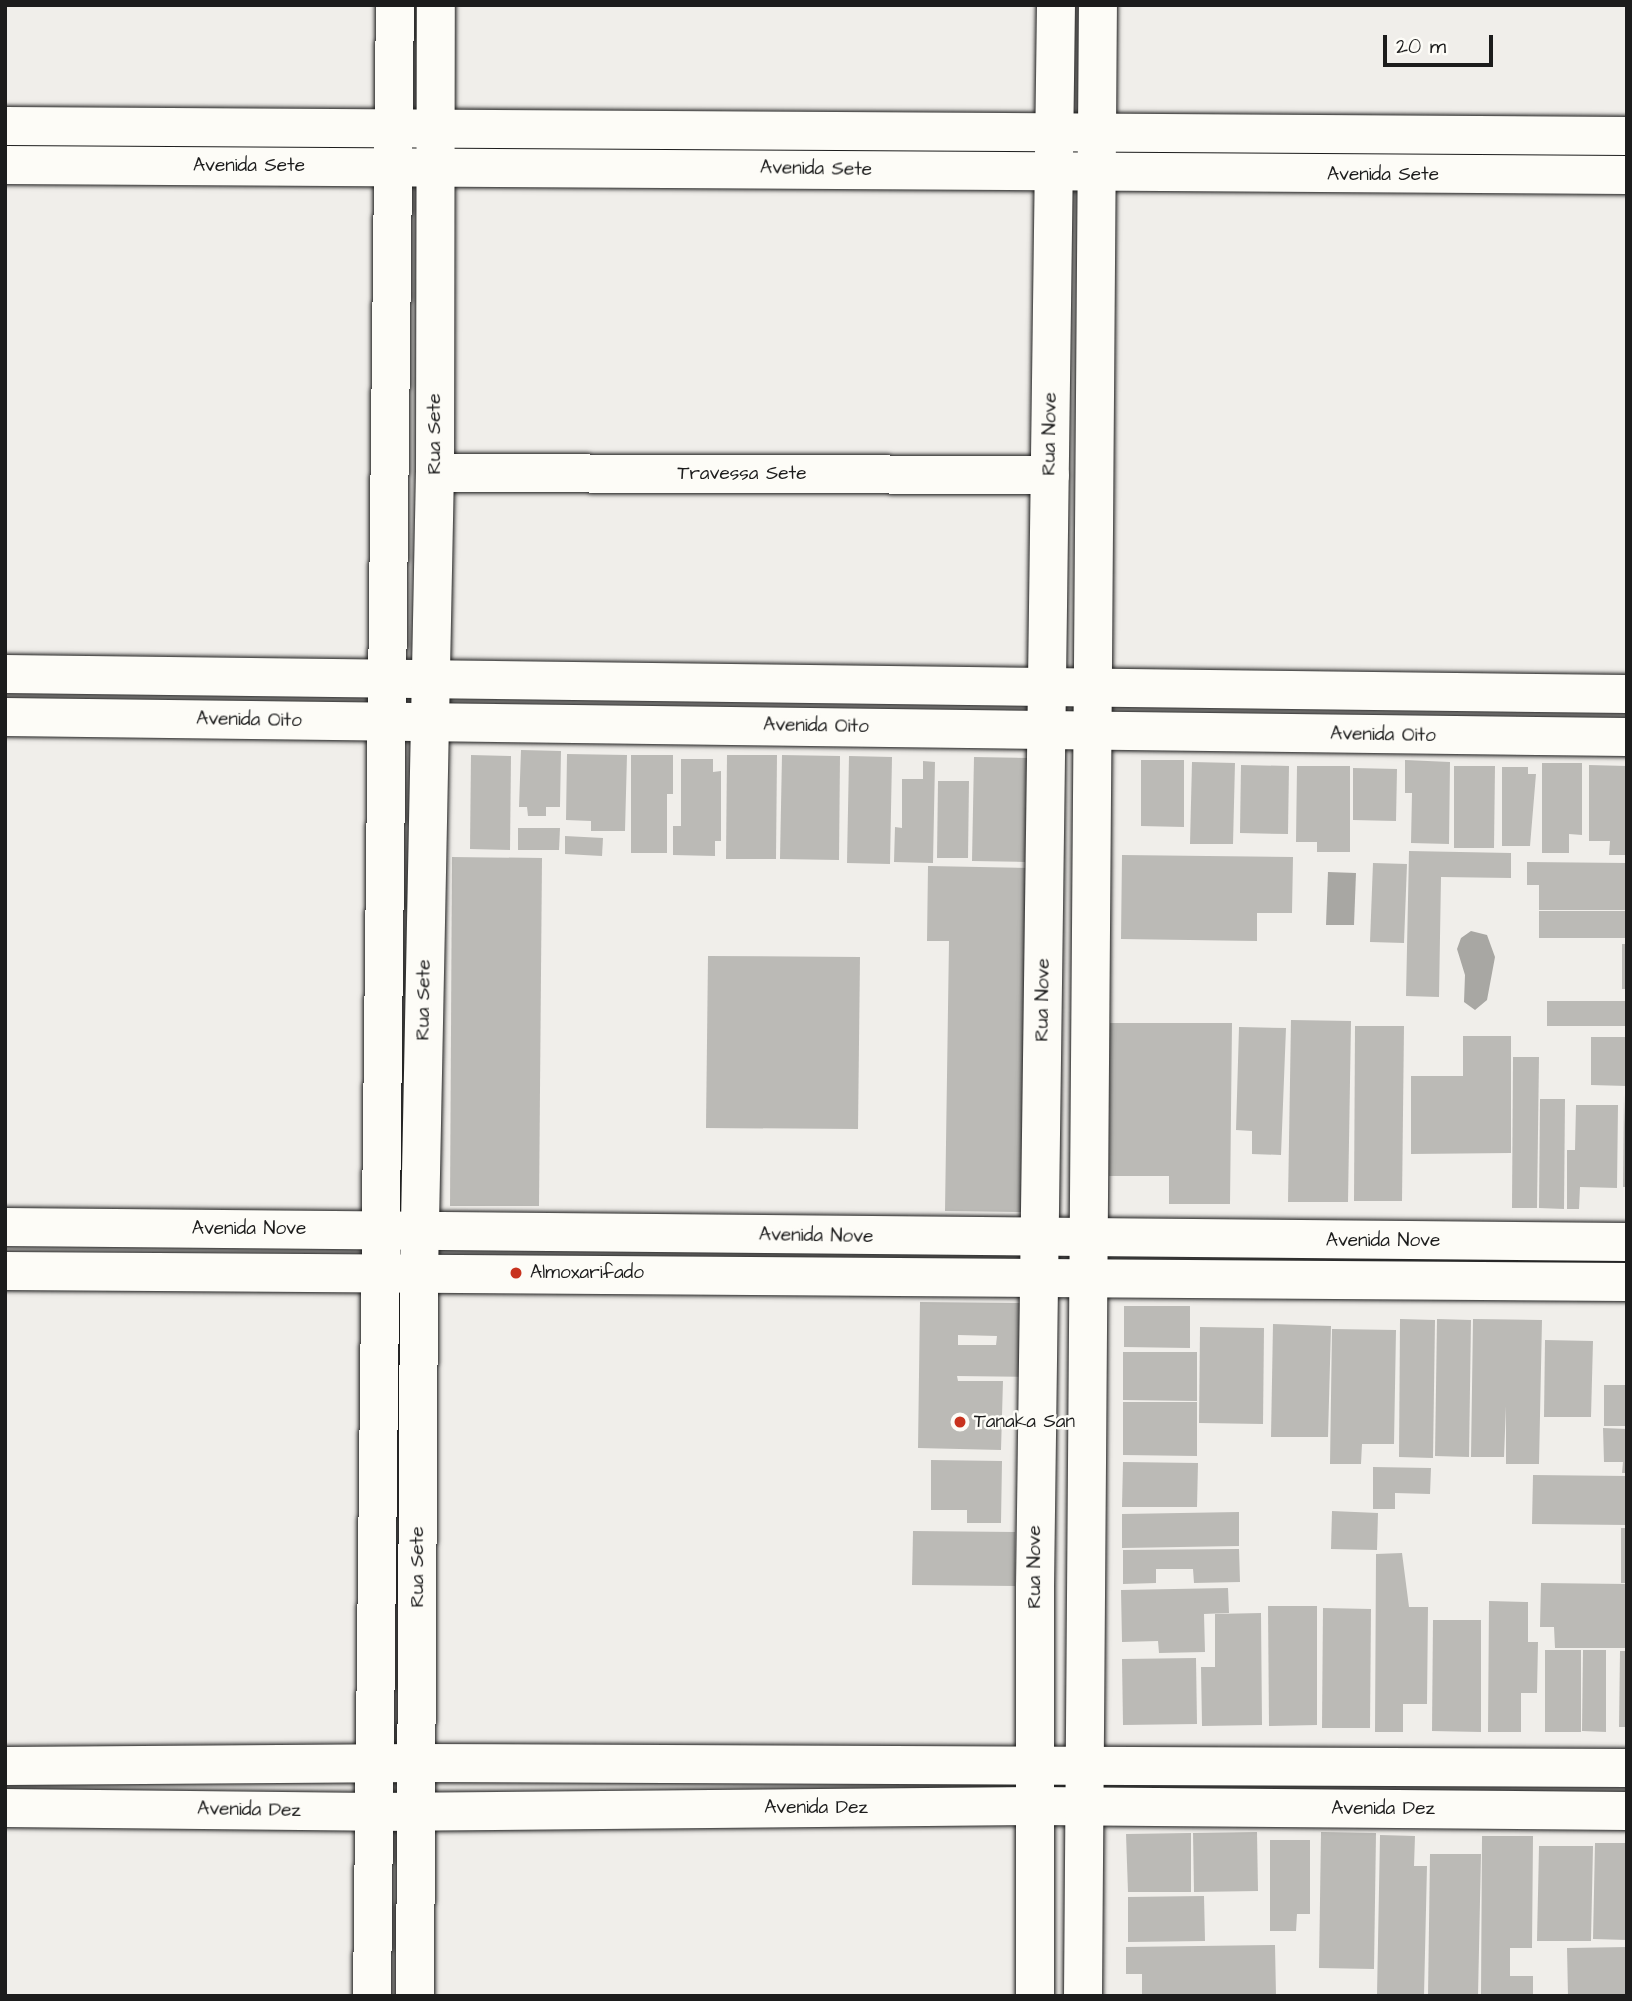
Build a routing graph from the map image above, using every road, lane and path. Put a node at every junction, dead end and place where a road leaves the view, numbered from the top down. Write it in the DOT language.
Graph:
graph roads {
  1 [pos="395,5"];
  2 [pos="436,5"];
  3 [pos="1056,5"];
  4 [pos="1098,5"];
  5 [pos="5,126"];
  6 [pos="393,129"];
  7 [pos="1054,132"];
  8 [pos="1097,133"];
  9 [pos="1627,136"];
  10 [pos="434,148"];
  11 [pos="5,165"];
  12 [pos="392,166"];
  13 [pos="1053,172"];
  14 [pos="1098,173"];
  15 [pos="1627,175"];
  16 [pos="435,473"];
  17 [pos="1050,475"];
  18 [pos="5,674"];
  19 [pos="386,679"];
  20 [pos="430,679"];
  21 [pos="1048,689"];
  22 [pos="1091,689"];
  23 [pos="1627,694"];
  24 [pos="5,718"];
  25 [pos="429,721"];
  26 [pos="385,722"];
  27 [pos="1047,729"];
  28 [pos="1091,732"];
  29 [pos="1627,737"];
  30 [pos="5,1227"];
  31 [pos="381,1230"];
  32 [pos="420,1231"];
  33 [pos="1627,1242"];
  34 [pos="1039,1257"];
  35 [pos="1088,1257"];
  36 [pos="5,1271"];
  37 [pos="419,1273"];
  38 [pos="380,1274"];
  39 [pos="1627,1282"];
  40 [pos="416,1763"];
  41 [pos="375,1765"];
  42 [pos="5,1766"];
  43 [pos="1035,1767"];
  44 [pos="1085,1767"];
  45 [pos="1627,1768"];
  46 [pos="1035,1806"];
  47 [pos="1085,1807"];
  48 [pos="5,1808"];
  49 [pos="416,1810"];
  50 [pos="1627,1811"];
  51 [pos="375,1812"];
  52 [pos="372,1996"];
  53 [pos="415,1996"];
  54 [pos="1035,1996"];
  55 [pos="1083,1996"];
  1 -- 6 [label="street"];
  2 -- 10 [label="street, Rua Sete"];
  3 -- 7 [label="street, Rua Nove"];
  4 -- 8 [label="street"];
  5 -- 6 [label="street, Avenida Sete"];
  6 -- 10 [label="street, Avenida Sete"];
  6 -- 12 [label="street"];
  7 -- 8 [label="street, Avenida Sete"];
  7 -- 10 [label="street, Avenida Sete"];
  7 -- 13 [label="street, Rua Nove"];
  8 -- 9 [label="street, Avenida Sete"];
  8 -- 14 [label="street"];
  10 -- 12 [label="street, Avenida Sete"];
  10 -- 13 [label="street, Avenida Sete"];
  10 -- 16 [label="street, Rua Sete"];
  11 -- 12 [label="street, Avenida Sete"];
  12 -- 19 [label="street"];
  13 -- 14 [label="street, Avenida Sete"];
  13 -- 17 [label="street, Rua Nove"];
  14 -- 15 [label="street, Avenida Sete"];
  14 -- 22 [label="street"];
  16 -- 17 [label="street, Travessa Sete"];
  16 -- 20 [label="street, Rua Sete"];
  17 -- 21 [label="street, Rua Nove"];
  18 -- 19 [label="street"];
  19 -- 20 [label="street"];
  19 -- 26 [label="street"];
  20 -- 21 [label="street"];
  20 -- 25 [label="street, Rua Sete"];
  21 -- 22 [label="street"];
  21 -- 27 [label="street, Rua Nove"];
  22 -- 23 [label="street"];
  22 -- 28 [label="street"];
  24 -- 26 [label="street, Avenida Oito"];
  25 -- 26 [label="street, Avenida Oito"];
  25 -- 27 [label="street, Avenida Oito"];
  25 -- 32 [label="street, Rua Sete"];
  26 -- 31 [label="street"];
  27 -- 28 [label="street, Avenida Oito"];
  27 -- 34 [label="street, Rua Nove"];
  28 -- 29 [label="street, Avenida Oito"];
  28 -- 35 [label="street"];
  30 -- 31 [label="street, Avenida Nove"];
  31 -- 32 [label="street, Avenida Nove"];
  31 -- 38 [label="street"];
  32 -- 34 [label="street, Avenida Nove"];
  32 -- 37 [label="street, Rua Sete"];
  33 -- 35 [label="street, Avenida Nove"];
  34 -- 35 [label="street, Avenida Nove"];
  34 -- 37 [label="street, Avenida Nove"];
  34 -- 43 [label="street, Rua Nove"];
  35 -- 39 [label="street, Avenida Nove"];
  35 -- 44 [label="street"];
  36 -- 38 [label="street, Avenida Nove"];
  37 -- 38 [label="street, Avenida Nove"];
  37 -- 40 [label="street, Rua Sete"];
  38 -- 41 [label="street"];
  40 -- 41 [label="street"];
  40 -- 43 [label="street"];
  40 -- 49 [label="street, Rua Sete"];
  41 -- 42 [label="street"];
  41 -- 51 [label="street"];
  43 -- 44 [label="street"];
  43 -- 46 [label="street, Rua Nove"];
  44 -- 45 [label="street"];
  44 -- 47 [label="street"];
  46 -- 47 [label="street, Avenida Dez"];
  46 -- 49 [label="street, Avenida Dez"];
  46 -- 54 [label="street, Rua Nove"];
  47 -- 50 [label="street, Avenida Dez"];
  47 -- 55 [label="street"];
  48 -- 51 [label="street, Avenida Dez"];
  49 -- 51 [label="street, Avenida Dez"];
  49 -- 53 [label="street, Rua Sete"];
  51 -- 52 [label="street"];
}
